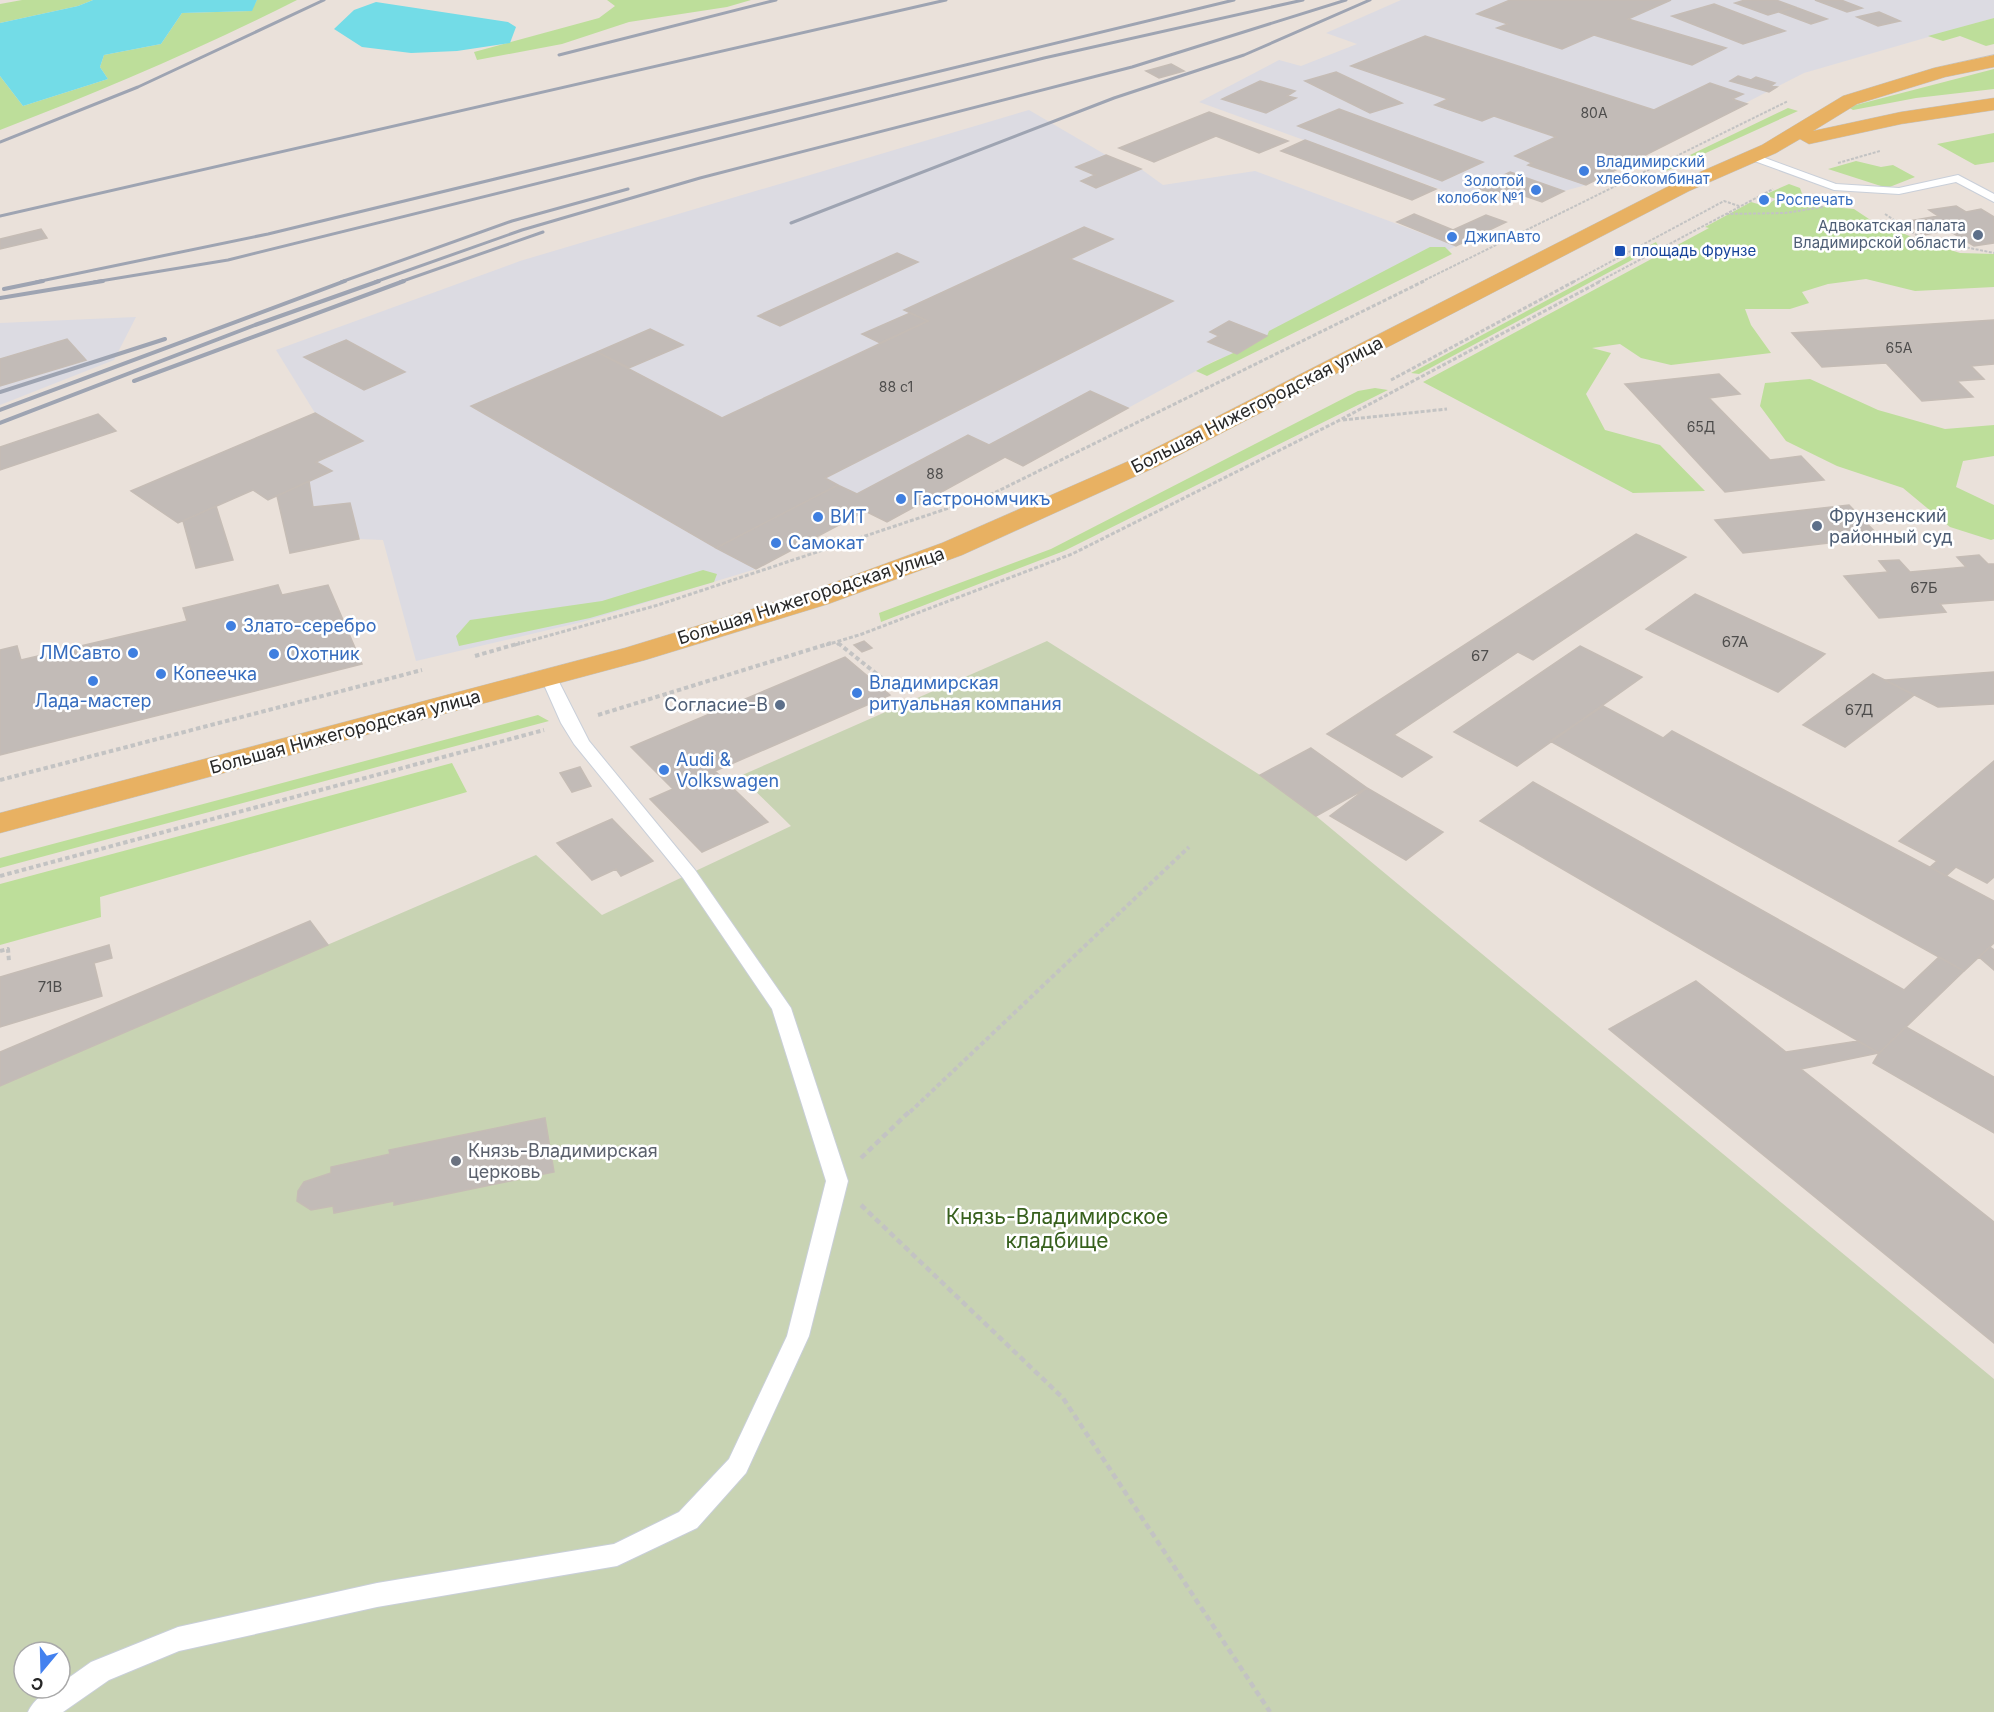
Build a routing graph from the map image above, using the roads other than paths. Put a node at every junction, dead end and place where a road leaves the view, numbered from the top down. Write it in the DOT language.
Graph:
graph roads {
  1 [pos="1994,61"];
  2 [pos="1994,104"];
  3 [pos="1761,153"];
  4 [pos="1994,199"];
  5 [pos="549,678"];
  6 [pos="0,823"];
  7 [pos="41,1712"];
  1 -- 3 [label="main road, Большая Нижегородская улица"];
  2 -- 3 [label="main road, Большая Нижегородская улица"];
  3 -- 4 [label="lane"];
  3 -- 5 [label="main road, Большая Нижегородская улица"];
  5 -- 6 [label="main road, Большая Нижегородская улица"];
  5 -- 7 [label="lane"];
}
